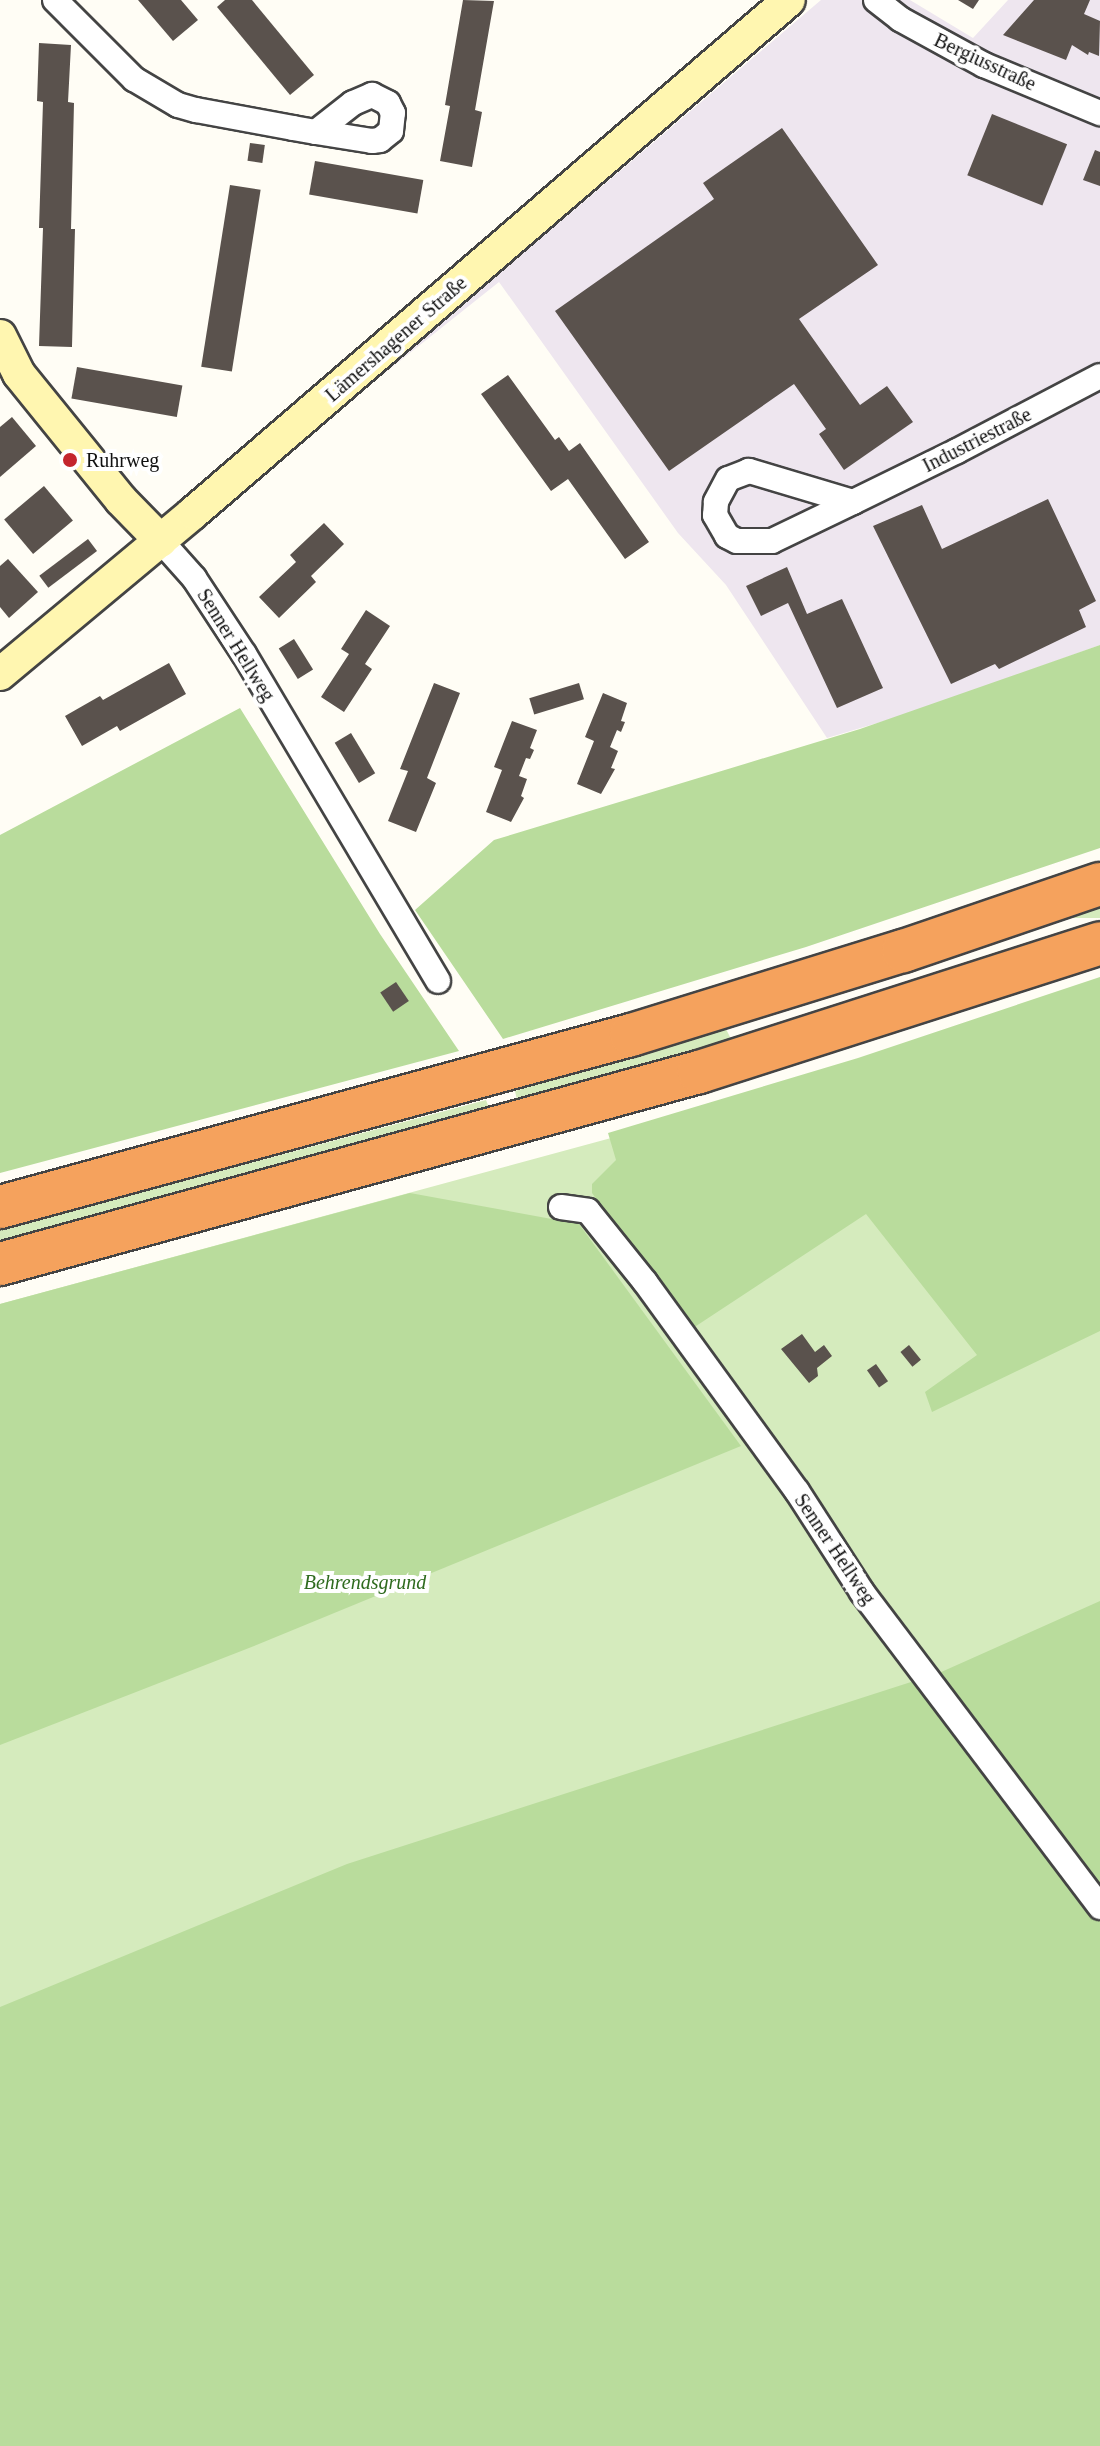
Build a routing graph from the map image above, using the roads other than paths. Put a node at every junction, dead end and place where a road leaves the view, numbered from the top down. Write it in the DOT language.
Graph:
graph roads {
  1 [pos="55,0"];
  2 [pos="789,0"];
  3 [pos="876,0"];
  4 [pos="1100,113"];
  5 [pos="316,132"];
  6 [pos="3,354"];
  7 [pos="1100,376"];
  8 [pos="853,502"];
  9 [pos="161,541"];
  10 [pos="0,674"];
  11 [pos="1100,884"];
  12 [pos="1100,943"];
  13 [pos="438,981"];
  14 [pos="0,1207"];
  15 [pos="561,1207"];
  16 [pos="0,1264"];
  17 [pos="1100,1907"];
  1 -- 5 [label="street"];
  2 -- 9 [label="main road, Lämershagener Straße"];
  3 -- 4 [label="street, Bergiusstraße"];
  6 -- 9 [label="main road, Senner Hellweg"];
  7 -- 8 [label="street, Industriestraße"];
  8 -- 8 [label="street, Industriestraße"];
  9 -- 10 [label="main road, Lämershagener Straße"];
  9 -- 13 [label="street, Senner Hellweg"];
  11 -- 14 [label="highway"];
  12 -- 16 [label="highway"];
  15 -- 17 [label="street, Senner Hellweg"];
}
